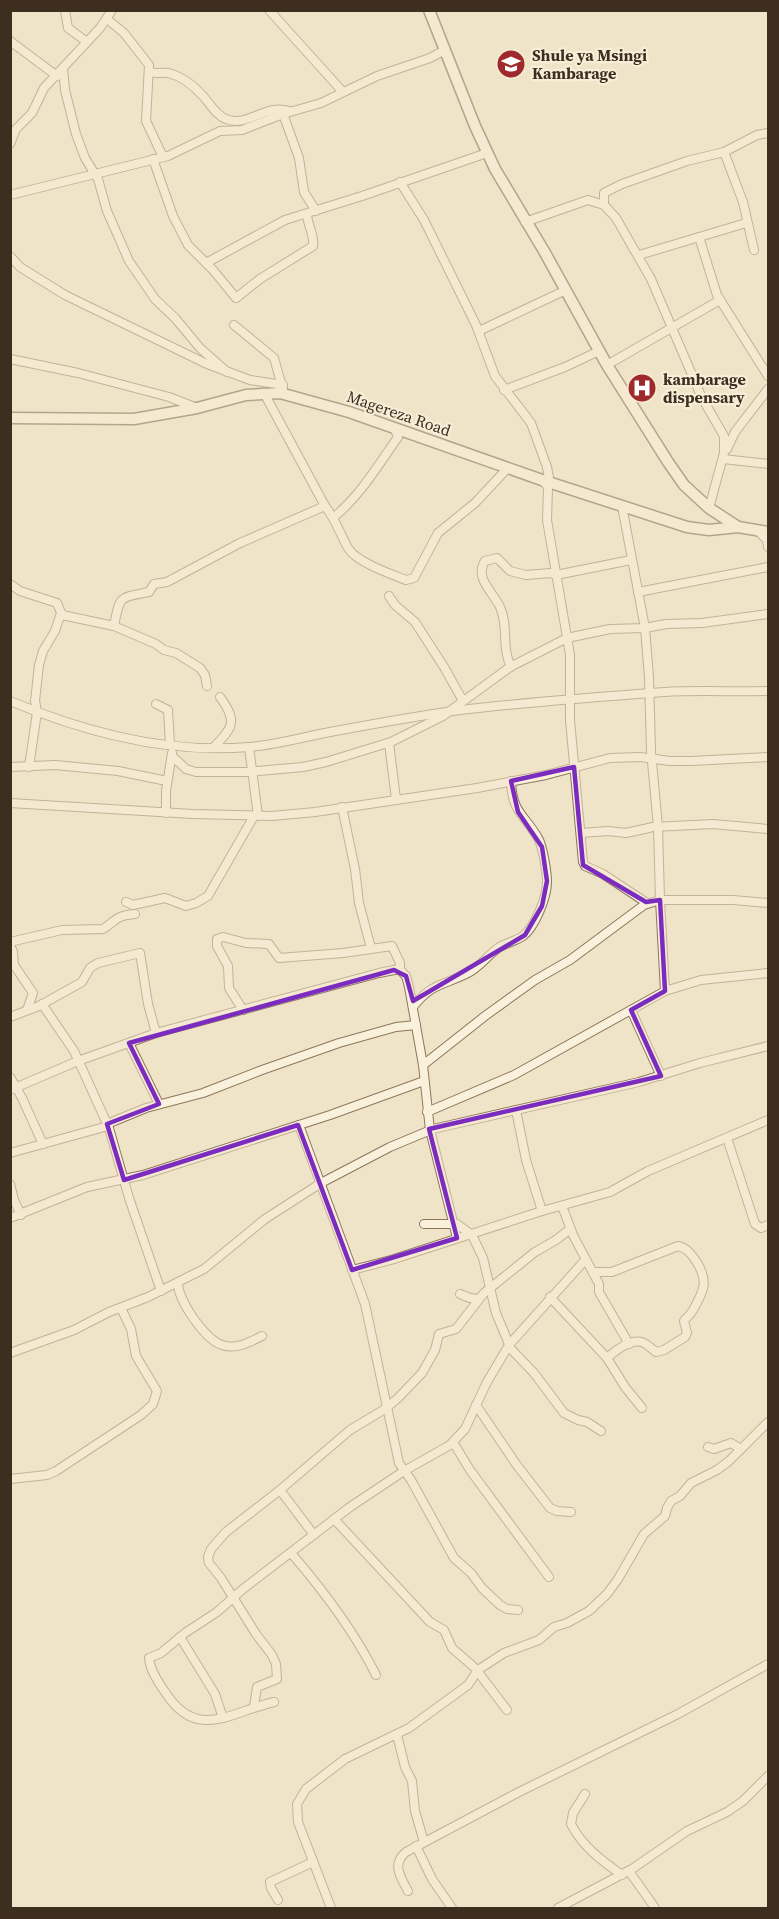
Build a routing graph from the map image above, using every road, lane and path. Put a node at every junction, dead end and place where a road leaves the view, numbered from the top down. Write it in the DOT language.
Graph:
graph roads {
  1 [pos="65,10"];
  2 [pos="112,10"];
  3 [pos="269,10"];
  4 [pos="429,10"];
  5 [pos="107,19"];
  6 [pos="10,41"];
  7 [pos="87,42"];
  8 [pos="445,50"];
  9 [pos="63,68"];
  10 [pos="150,72"];
  11 [pos="57,76"];
  12 [pos="343,92"];
  13 [pos="286,113"];
  14 [pos="10,120"];
  15 [pos="16,129"];
  16 [pos="768,133"];
  17 [pos="10,144"];
  18 [pos="724,152"];
  19 [pos="487,153"];
  20 [pos="163,157"];
  21 [pos="153,159"];
  22 [pos="96,175"];
  23 [pos="400,182"];
  24 [pos="10,195"];
  25 [pos="604,205"];
  26 [pos="315,211"];
  27 [pos="307,214"];
  28 [pos="525,222"];
  29 [pos="746,223"];
  30 [pos="699,237"];
  31 [pos="754,250"];
  32 [pos="639,255"];
  33 [pos="10,256"];
  34 [pos="206,263"];
  35 [pos="566,290"];
  36 [pos="720,300"];
  37 [pos="234,324"];
  38 [pos="671,329"];
  39 [pos="478,331"];
  40 [pos="599,351"];
  41 [pos="10,359"];
  42 [pos="607,365"];
  43 [pos="227,372"];
  44 [pos="768,376"];
  45 [pos="768,389"];
  46 [pos="283,390"];
  47 [pos="504,390"];
  48 [pos="264,393"];
  49 [pos="197,408"];
  50 [pos="10,418"];
  51 [pos="394,428"];
  52 [pos="724,456"];
  53 [pos="768,464"];
  54 [pos="503,466"];
  55 [pos="542,480"];
  56 [pos="622,506"];
  57 [pos="325,507"];
  58 [pos="709,508"];
  59 [pos="334,517"];
  60 [pos="738,527"];
  61 [pos="764,532"];
  62 [pos="768,547"];
  63 [pos="632,560"];
  64 [pos="768,567"];
  65 [pos="556,575"];
  66 [pos="10,584"];
  67 [pos="638,592"];
  68 [pos="389,596"];
  69 [pos="61,613"];
  70 [pos="768,614"];
  71 [pos="114,626"];
  72 [pos="645,628"];
  73 [pos="567,638"];
  74 [pos="511,667"];
  75 [pos="207,686"];
  76 [pos="768,691"];
  77 [pos="650,694"];
  78 [pos="220,697"];
  79 [pos="571,699"];
  80 [pos="10,701"];
  81 [pos="463,701"];
  82 [pos="156,704"];
  83 [pos="37,712"];
  84 [pos="448,712"];
  85 [pos="389,743"];
  86 [pos="171,745"];
  87 [pos="249,747"];
  88 [pos="213,748"];
  89 [pos="172,756"];
  90 [pos="768,757"];
  91 [pos="652,759"];
  92 [pos="10,767"];
  93 [pos="29,767"];
  94 [pos="574,767"];
  95 [pos="252,771"];
  96 [pos="167,781"];
  97 [pos="511,781"];
  98 [pos="396,799"];
  99 [pos="10,803"];
  100 [pos="342,807"];
  101 [pos="165,813"];
  102 [pos="256,816"];
  103 [pos="658,827"];
  104 [pos="768,829"];
  105 [pos="581,833"];
  106 [pos="660,900"];
  107 [pos="126,902"];
  108 [pos="647,903"];
  109 [pos="768,903"];
  110 [pos="135,914"];
  111 [pos="10,944"];
  112 [pos="371,948"];
  113 [pos="400,970"];
  114 [pos="768,973"];
  115 [pos="665,991"];
  116 [pos="42,1004"];
  117 [pos="413,1007"];
  118 [pos="27,1010"];
  119 [pos="243,1010"];
  120 [pos="631,1011"];
  121 [pos="10,1017"];
  122 [pos="416,1025"];
  123 [pos="156,1033"];
  124 [pos="129,1043"];
  125 [pos="768,1046"];
  126 [pos="78,1061"];
  127 [pos="423,1065"];
  128 [pos="661,1076"];
  129 [pos="10,1077"];
  130 [pos="424,1081"];
  131 [pos="13,1088"];
  132 [pos="159,1104"];
  133 [pos="516,1110"];
  134 [pos="428,1112"];
  135 [pos="768,1120"];
  136 [pos="108,1125"];
  137 [pos="299,1125"];
  138 [pos="430,1130"];
  139 [pos="727,1138"];
  140 [pos="43,1144"];
  141 [pos="10,1153"];
  142 [pos="124,1179"];
  143 [pos="321,1183"];
  144 [pos="10,1184"];
  145 [pos="12,1199"];
  146 [pos="562,1206"];
  147 [pos="542,1211"];
  148 [pos="21,1215"];
  149 [pos="10,1218"];
  150 [pos="453,1223"];
  151 [pos="424,1224"];
  152 [pos="768,1225"];
  153 [pos="570,1229"];
  154 [pos="472,1235"];
  155 [pos="457,1238"];
  156 [pos="586,1258"];
  157 [pos="352,1270"];
  158 [pos="593,1272"];
  159 [pos="178,1282"];
  160 [pos="490,1288"];
  161 [pos="161,1291"];
  162 [pos="460,1294"];
  163 [pos="550,1297"];
  164 [pos="479,1299"];
  165 [pos="122,1308"];
  166 [pos="262,1336"];
  167 [pos="629,1344"];
  168 [pos="509,1345"];
  169 [pos="10,1353"];
  170 [pos="607,1358"];
  171 [pos="476,1405"];
  172 [pos="387,1407"];
  173 [pos="642,1408"];
  174 [pos="768,1422"];
  175 [pos="601,1431"];
  176 [pos="453,1442"];
  177 [pos="708,1447"];
  178 [pos="741,1449"];
  179 [pos="404,1471"];
  180 [pos="10,1479"];
  181 [pos="280,1490"];
  182 [pos="571,1512"];
  183 [pos="334,1519"];
  184 [pos="314,1535"];
  185 [pos="291,1552"];
  186 [pos="549,1577"];
  187 [pos="233,1599"];
  188 [pos="518,1610"];
  189 [pos="180,1637"];
  190 [pos="768,1664"];
  191 [pos="478,1670"];
  192 [pos="376,1675"];
  193 [pos="273,1702"];
  194 [pos="254,1706"];
  195 [pos="507,1710"];
  196 [pos="223,1718"];
  197 [pos="397,1735"];
  198 [pos="768,1776"];
  199 [pos="585,1794"];
  200 [pos="420,1844"];
  201 [pos="313,1862"];
  202 [pos="625,1873"];
  203 [pos="408,1891"];
  204 [pos="278,1900"];
  205 [pos="331,1908"];
  206 [pos="452,1908"];
  207 [pos="558,1908"];
  208 [pos="655,1908"];
  1 -- 7 [label="street"];
  2 -- 5 [label="street"];
  3 -- 12 [label="street"];
  4 -- 8 [label="street"];
  5 -- 7 [label="street"];
  5 -- 10 [label="street"];
  6 -- 11 [label="street"];
  7 -- 9 [label="street"];
  8 -- 12 [label="street"];
  8 -- 19 [label="street"];
  9 -- 11 [label="street"];
  9 -- 22 [label="street"];
  10 -- 13 [label="street"];
  10 -- 20 [label="street"];
  11 -- 15 [label="street"];
  12 -- 13 [label="street"];
  13 -- 20 [label="street"];
  13 -- 26 [label="street"];
  14 -- 15 [label="street"];
  15 -- 17 [label="street"];
  16 -- 18 [label="street"];
  18 -- 25 [label="street"];
  18 -- 29 [label="street"];
  19 -- 23 [label="street"];
  19 -- 28 [label="street"];
  20 -- 21 [label="street"];
  21 -- 22 [label="street"];
  21 -- 34 [label="street"];
  22 -- 24 [label="street"];
  22 -- 43 [label="street"];
  23 -- 26 [label="street"];
  23 -- 39 [label="street"];
  25 -- 28 [label="street"];
  25 -- 32 [label="street"];
  26 -- 27 [label="street"];
  27 -- 34 [label="street"];
  27 -- 34 [label="street"];
  28 -- 35 [label="street"];
  29 -- 30 [label="street"];
  29 -- 31 [label="street"];
  30 -- 32 [label="street"];
  30 -- 36 [label="street"];
  32 -- 38 [label="street"];
  33 -- 43 [label="street"];
  35 -- 39 [label="street"];
  35 -- 40 [label="street"];
  36 -- 38 [label="street"];
  36 -- 44 [label="street"];
  37 -- 46 [label="street"];
  38 -- 42 [label="street"];
  38 -- 52 [label="street"];
  39 -- 47 [label="street"];
  40 -- 42 [label="street"];
  40 -- 47 [label="street"];
  41 -- 49 [label="street"];
  42 -- 58 [label="street"];
  43 -- 46 [label="street"];
  45 -- 52 [label="street"];
  46 -- 48 [label="street, Magereza Road"];
  46 -- 51 [label="street, Magereza Road"];
  47 -- 55 [label="street"];
  48 -- 49 [label="street, Magereza Road"];
  48 -- 57 [label="street"];
  49 -- 50 [label="street, Magereza Road"];
  51 -- 54 [label="street, Magereza Road"];
  51 -- 59 [label="street"];
  52 -- 53 [label="street"];
  52 -- 58 [label="street"];
  54 -- 55 [label="street, Magereza Road"];
  54 -- 59 [label="street"];
  55 -- 56 [label="street, Magereza Road"];
  55 -- 65 [label="street"];
  56 -- 60 [label="street, Magereza Road"];
  56 -- 63 [label="street"];
  57 -- 59 [label="street"];
  57 -- 71 [label="street"];
  58 -- 60 [label="street"];
  60 -- 61 [label="street, Magereza Road"];
  61 -- 62 [label="street"];
  63 -- 65 [label="street"];
  63 -- 67 [label="street"];
  64 -- 67 [label="street"];
  65 -- 73 [label="street"];
  65 -- 74 [label="street"];
  66 -- 69 [label="street"];
  67 -- 72 [label="street"];
  68 -- 81 [label="street"];
  69 -- 71 [label="street"];
  69 -- 83 [label="street"];
  70 -- 72 [label="street"];
  71 -- 75 [label="street"];
  72 -- 73 [label="street"];
  72 -- 77 [label="street"];
  73 -- 74 [label="street"];
  73 -- 79 [label="street"];
  74 -- 81 [label="street"];
  76 -- 77 [label="street"];
  77 -- 79 [label="street"];
  77 -- 91 [label="street"];
  78 -- 88 [label="street"];
  79 -- 84 [label="street"];
  79 -- 94 [label="street"];
  80 -- 83 [label="street"];
  81 -- 84 [label="street"];
  82 -- 86 [label="street"];
  83 -- 86 [label="street"];
  83 -- 93 [label="street"];
  84 -- 85 [label="street"];
  84 -- 87 [label="street"];
  85 -- 95 [label="street"];
  85 -- 98 [label="street"];
  86 -- 88 [label="street"];
  86 -- 89 [label="street"];
  87 -- 88 [label="street"];
  87 -- 95 [label="street"];
  89 -- 95 [label="street"];
  89 -- 96 [label="street"];
  90 -- 91 [label="street"];
  91 -- 94 [label="street"];
  91 -- 103 [label="street"];
  92 -- 93 [label="street"];
  93 -- 96 [label="street"];
  94 -- 97 [label="street"];
  94 -- 105 [label="street"];
  95 -- 102 [label="street"];
  96 -- 101 [label="street"];
  97 -- 98 [label="street"];
  97 -- 117 [label="street"];
  98 -- 100 [label="street"];
  99 -- 101 [label="street"];
  100 -- 102 [label="street"];
  100 -- 112 [label="street"];
  101 -- 102 [label="street"];
  102 -- 107 [label="street"];
  103 -- 104 [label="street"];
  103 -- 105 [label="street"];
  103 -- 106 [label="street"];
  105 -- 108 [label="street"];
  106 -- 108 [label="street"];
  106 -- 109 [label="street"];
  106 -- 115 [label="street"];
  108 -- 127 [label="street"];
  110 -- 111 [label="street"];
  111 -- 118 [label="street"];
  112 -- 113 [label="street"];
  112 -- 119 [label="street"];
  113 -- 117 [label="street"];
  113 -- 119 [label="street"];
  114 -- 115 [label="street"];
  115 -- 120 [label="street"];
  116 -- 118 [label="street"];
  116 -- 123 [label="street"];
  116 -- 126 [label="street"];
  117 -- 122 [label="street"];
  118 -- 121 [label="street"];
  119 -- 123 [label="street"];
  120 -- 128 [label="street"];
  120 -- 134 [label="street"];
  122 -- 127 [label="street"];
  122 -- 132 [label="street"];
  123 -- 124 [label="street"];
  124 -- 126 [label="street"];
  124 -- 132 [label="street"];
  125 -- 128 [label="street"];
  126 -- 131 [label="street"];
  126 -- 136 [label="street"];
  127 -- 130 [label="street"];
  128 -- 133 [label="street"];
  129 -- 131 [label="street"];
  130 -- 134 [label="street"];
  130 -- 137 [label="street"];
  131 -- 140 [label="street"];
  132 -- 136 [label="street"];
  133 -- 138 [label="street"];
  133 -- 147 [label="street"];
  134 -- 138 [label="street"];
  135 -- 139 [label="street"];
  136 -- 140 [label="street"];
  136 -- 142 [label="street"];
  137 -- 142 [label="street"];
  137 -- 143 [label="street"];
  138 -- 143 [label="street"];
  138 -- 150 [label="street"];
  139 -- 146 [label="street"];
  139 -- 152 [label="street"];
  140 -- 141 [label="street"];
  142 -- 148 [label="street"];
  142 -- 161 [label="street"];
  143 -- 157 [label="street"];
  143 -- 159 [label="street"];
  144 -- 145 [label="street"];
  145 -- 148 [label="street"];
  146 -- 147 [label="street"];
  146 -- 153 [label="street"];
  147 -- 154 [label="street"];
  148 -- 149 [label="street"];
  150 -- 151 [label="street"];
  150 -- 154 [label="street"];
  150 -- 155 [label="street"];
  153 -- 156 [label="street"];
  153 -- 160 [label="street"];
  154 -- 155 [label="street"];
  154 -- 160 [label="street"];
  155 -- 157 [label="street"];
  156 -- 158 [label="street"];
  156 -- 163 [label="street"];
  157 -- 172 [label="street"];
  158 -- 167 [label="street"];
  158 -- 167 [label="street"];
  159 -- 161 [label="street"];
  159 -- 166 [label="street"];
  160 -- 164 [label="street"];
  160 -- 168 [label="street"];
  161 -- 165 [label="street"];
  162 -- 164 [label="street"];
  163 -- 168 [label="street"];
  163 -- 170 [label="street"];
  164 -- 172 [label="street"];
  165 -- 169 [label="street"];
  165 -- 180 [label="street"];
  167 -- 170 [label="street"];
  168 -- 171 [label="street"];
  168 -- 175 [label="street"];
  170 -- 173 [label="street"];
  171 -- 176 [label="street"];
  171 -- 182 [label="street"];
  172 -- 179 [label="street"];
  172 -- 181 [label="street"];
  174 -- 178 [label="street"];
  176 -- 179 [label="street"];
  176 -- 186 [label="street"];
  177 -- 178 [label="street"];
  178 -- 191 [label="street"];
  179 -- 183 [label="street"];
  179 -- 188 [label="street"];
  181 -- 184 [label="street"];
  181 -- 187 [label="street"];
  183 -- 184 [label="street"];
  183 -- 191 [label="street"];
  184 -- 185 [label="street"];
  185 -- 187 [label="street"];
  185 -- 192 [label="street"];
  187 -- 189 [label="street"];
  187 -- 194 [label="street"];
  189 -- 196 [label="street"];
  189 -- 196 [label="street"];
  190 -- 200 [label="street"];
  191 -- 195 [label="street"];
  191 -- 197 [label="street"];
  193 -- 194 [label="street"];
  194 -- 196 [label="street"];
  197 -- 200 [label="street"];
  197 -- 201 [label="street"];
  198 -- 202 [label="street"];
  199 -- 202 [label="street"];
  200 -- 203 [label="street"];
  200 -- 206 [label="street"];
  201 -- 204 [label="street"];
  201 -- 205 [label="street"];
  202 -- 207 [label="street"];
  202 -- 208 [label="street"];
}
